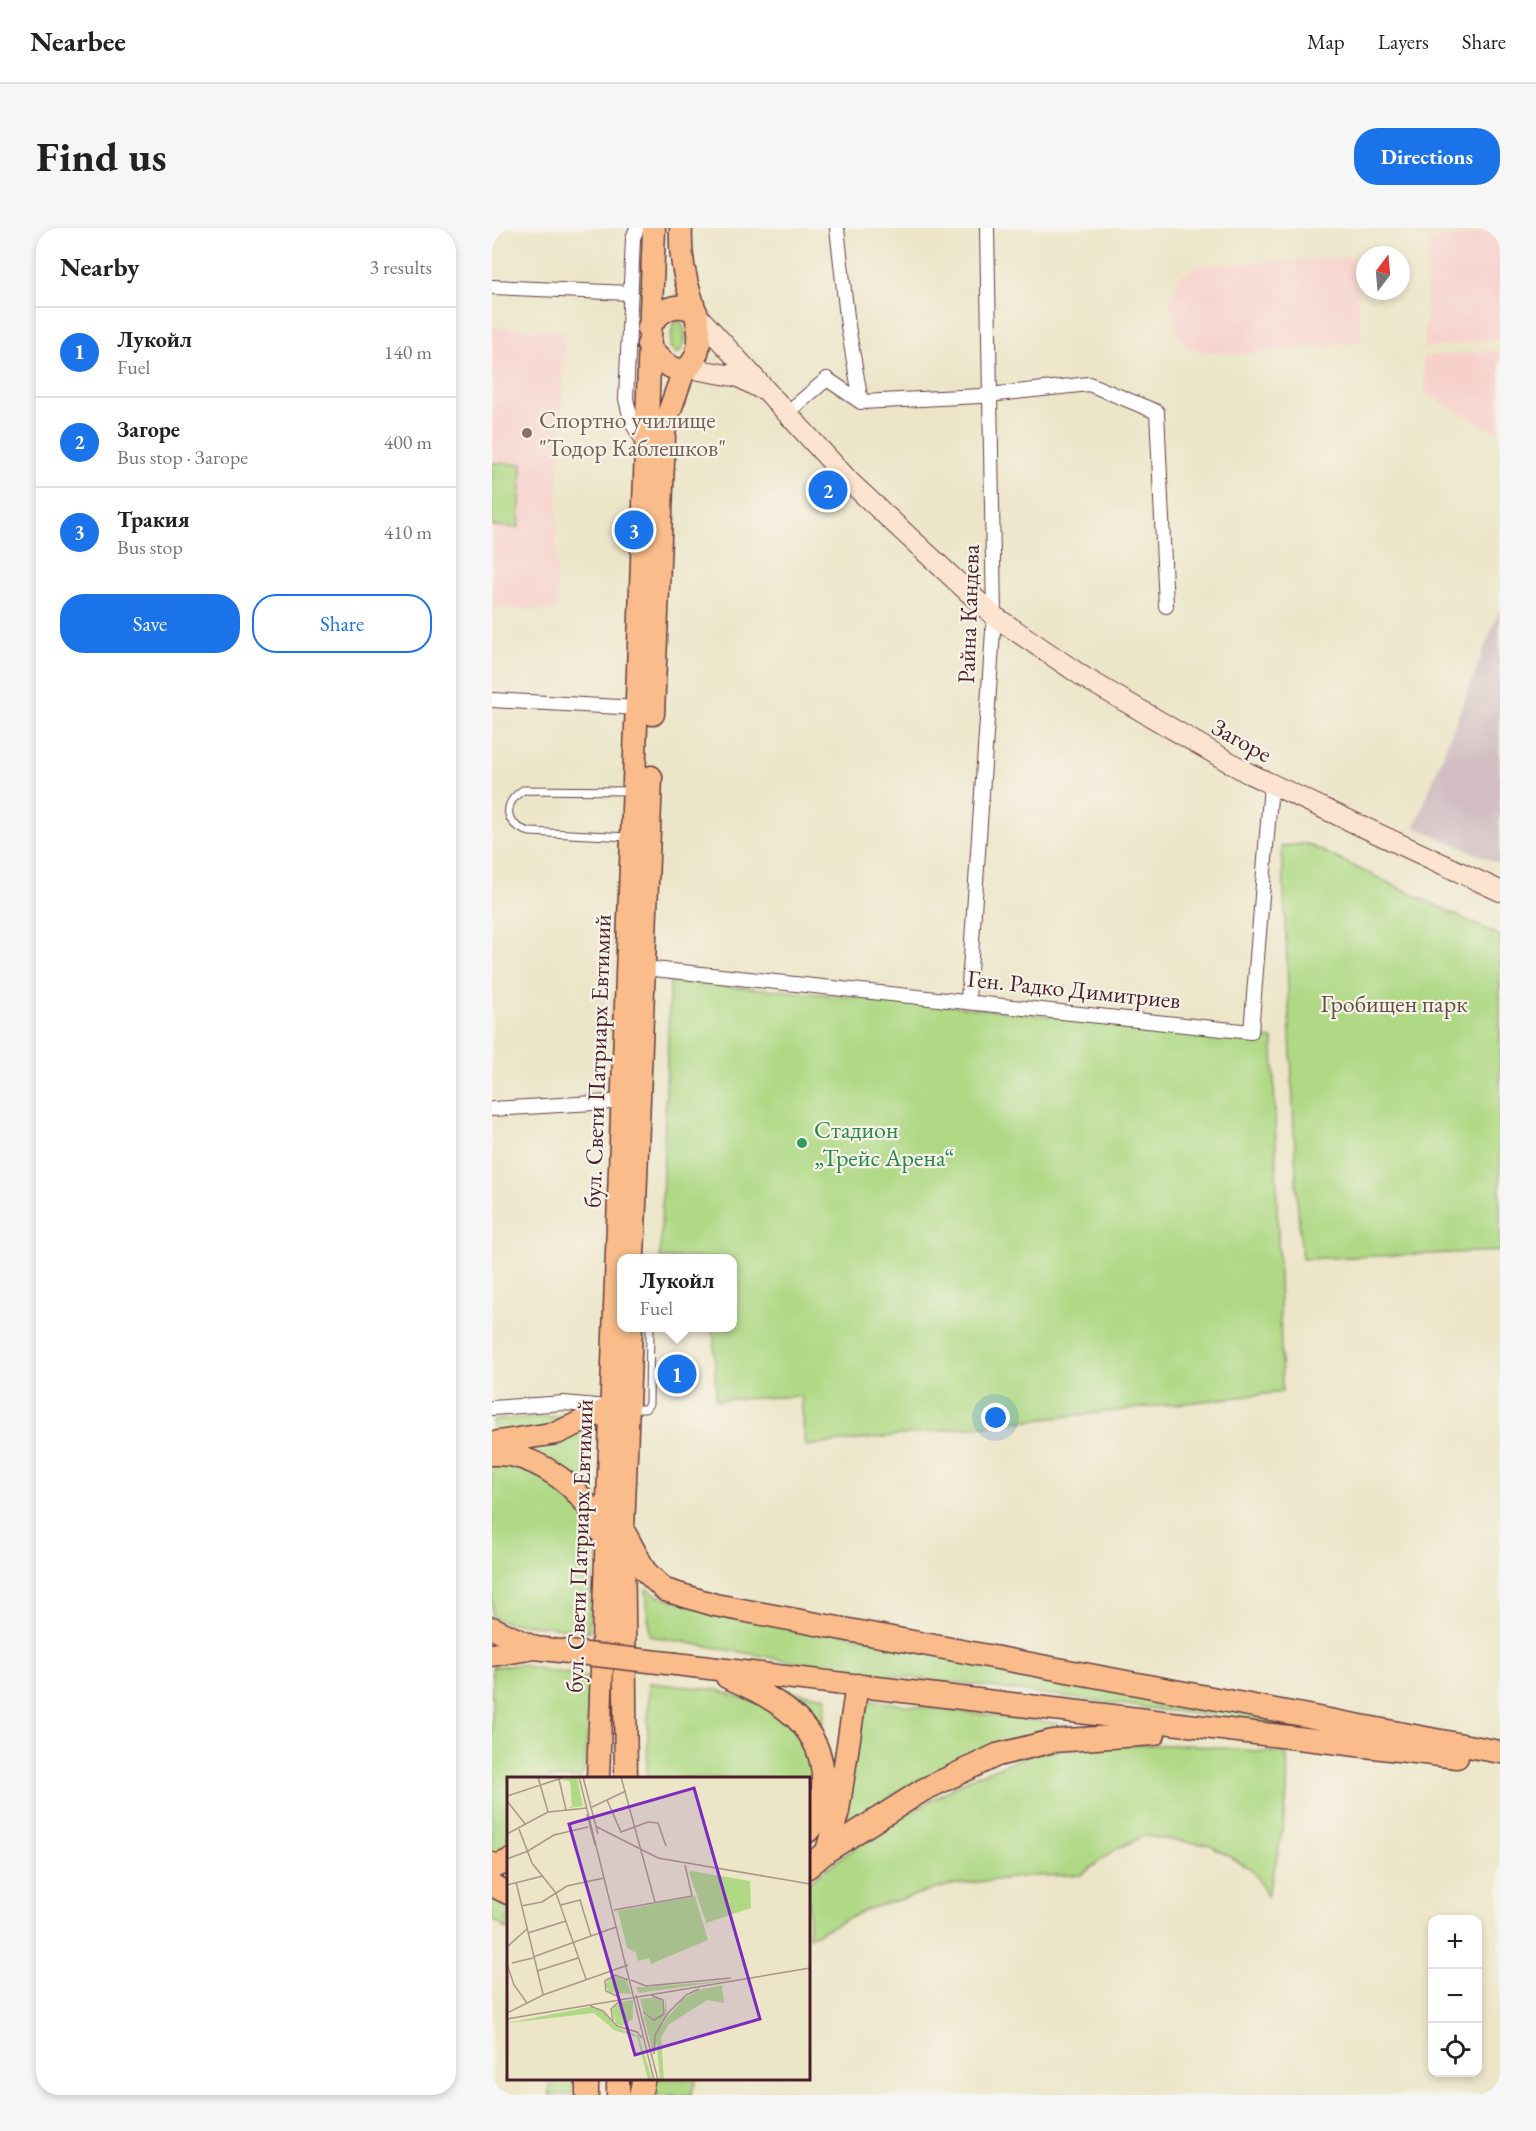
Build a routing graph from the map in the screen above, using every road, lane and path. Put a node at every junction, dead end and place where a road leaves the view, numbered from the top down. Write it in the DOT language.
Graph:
graph roads {
  1 [pos="637,228"];
  2 [pos="654,228"];
  3 [pos="681,228"];
  4 [pos="837,228"];
  5 [pos="987,228"];
  6 [pos="492,287"];
  7 [pos="630,292"];
  8 [pos="696,314"];
  9 [pos="648,337"];
  10 [pos="686,369"];
  11 [pos="991,395"];
  12 [pos="774,398"];
  13 [pos="861,402"];
  14 [pos="787,413"];
  15 [pos="644,443"];
  16 [pos="1166,606"];
  17 [pos="994,616"];
  18 [pos="492,700"];
  19 [pos="638,708"];
  20 [pos="1271,785"];
  21 [pos="635,791"];
  22 [pos="633,837"];
  23 [pos="1500,891"];
  24 [pos="644,968"];
  25 [pos="968,1000"];
  26 [pos="631,1101"];
  27 [pos="492,1108"];
  28 [pos="621,1254"];
  29 [pos="633,1254"];
  30 [pos="618,1332"];
  31 [pos="630,1332"];
  32 [pos="650,1332"];
  33 [pos="492,1408"];
  34 [pos="619,1408"];
  35 [pos="492,1443"];
  36 [pos="492,1454"];
  37 [pos="614,1535"];
  38 [pos="492,1628"];
  39 [pos="492,1642"];
  40 [pos="535,1648"];
  41 [pos="492,1655"];
  42 [pos="687,1665"];
  43 [pos="857,1684"];
  44 [pos="601,1697"];
  45 [pos="628,1735"];
  46 [pos="1267,1737"];
  47 [pos="1500,1752"];
  48 [pos="1500,1762"];
  49 [pos="588,1777"];
  50 [pos="598,1777"];
  51 [pos="626,1777"];
  52 [pos="638,1777"];
  53 [pos="810,1829"];
  54 [pos="827,1851"];
  55 [pos="507,1861"];
  56 [pos="492,1864"];
  57 [pos="810,1865"];
  58 [pos="492,1886"];
  59 [pos="507,1893"];
  60 [pos="587,2080"];
  61 [pos="644,2080"];
  62 [pos="586,2095"];
  63 [pos="640,2095"];
  1 -- 7 [label="street"];
  2 -- 9 [label="main road, бул. Свети Патриарх Евтимий"];
  3 -- 8 [label="main road"];
  4 -- 13 [label="street"];
  5 -- 11 [label="street, Райна Кандева"];
  6 -- 7 [label="street"];
  7 -- 15 [label="street"];
  8 -- 9 [label="main road"];
  8 -- 10 [label="main road"];
  8 -- 12 [label="street, Загоре"];
  9 -- 10 [label="main road"];
  9 -- 15 [label="main road, бул. Свети Патриарх Евтимий"];
  10 -- 12 [label="street, Загоре"];
  10 -- 24 [label="main road, бул. Свети Патриарх Евтимий"];
  11 -- 13 [label="street"];
  11 -- 16 [label="street"];
  11 -- 17 [label="street, Райна Кандева"];
  12 -- 14 [label="street, Загоре"];
  13 -- 14 [label="street"];
  14 -- 17 [label="street, Загоре"];
  15 -- 19 [label="main road, бул. Свети Патриарх Евтимий"];
  17 -- 20 [label="street, Загоре"];
  17 -- 25 [label="street, Райна Кандева"];
  18 -- 19 [label="street"];
  19 -- 21 [label="main road, бул. Свети Патриарх Евтимий"];
  20 -- 23 [label="street, Загоре"];
  20 -- 25 [label="street, Ген. Радко Димитриев"];
  21 -- 22 [label="main road, бул. Свети Патриарх Евтимий"];
  21 -- 22 [label="lane"];
  22 -- 26 [label="main road, бул. Свети Патриарх Евтимий"];
  24 -- 25 [label="street, Ген. Радко Димитриев"];
  24 -- 26 [label="main road, бул. Свети Патриарх Евтимий"];
  26 -- 27 [label="street"];
  26 -- 28 [label="main road, бул. Свети Патриарх Евтимий"];
  26 -- 29 [label="main road, бул. Свети Патриарх Евтимий"];
  30 -- 34 [label="main road, бул. Свети Патриарх Евтимий"];
  31 -- 34 [label="main road, бул. Свети Патриарх Евтимий"];
  32 -- 34 [label="lane"];
  33 -- 34 [label="street"];
  34 -- 35 [label="main road"];
  34 -- 37 [label="main road, бул. Свети Патриарх Евтимий"];
  36 -- 37 [label="main road"];
  37 -- 44 [label="main road, бул. Свети Патриарх Евтимий"];
  37 -- 45 [label="main road, бул. Свети Патриарх Евтимий"];
  37 -- 47 [label="main road"];
  38 -- 40 [label="main road"];
  39 -- 40 [label="street"];
  40 -- 41 [label="main road"];
  40 -- 42 [label="main road, bridge"];
  42 -- 43 [label="main road"];
  42 -- 53 [label="main road"];
  43 -- 46 [label="main road"];
  43 -- 54 [label="main road"];
  44 -- 49 [label="main road"];
  44 -- 50 [label="main road, бул. Свети Патриарх Евтимий"];
  45 -- 51 [label="main road, бул. Свети Патриарх Евтимий"];
  45 -- 52 [label="main road"];
  46 -- 48 [label="main road"];
  46 -- 54 [label="main road"];
  54 -- 57 [label="main road"];
  55 -- 56 [label="main road"];
  58 -- 59 [label="main road"];
  60 -- 62 [label="main road"];
  61 -- 63 [label="main road"];
}
